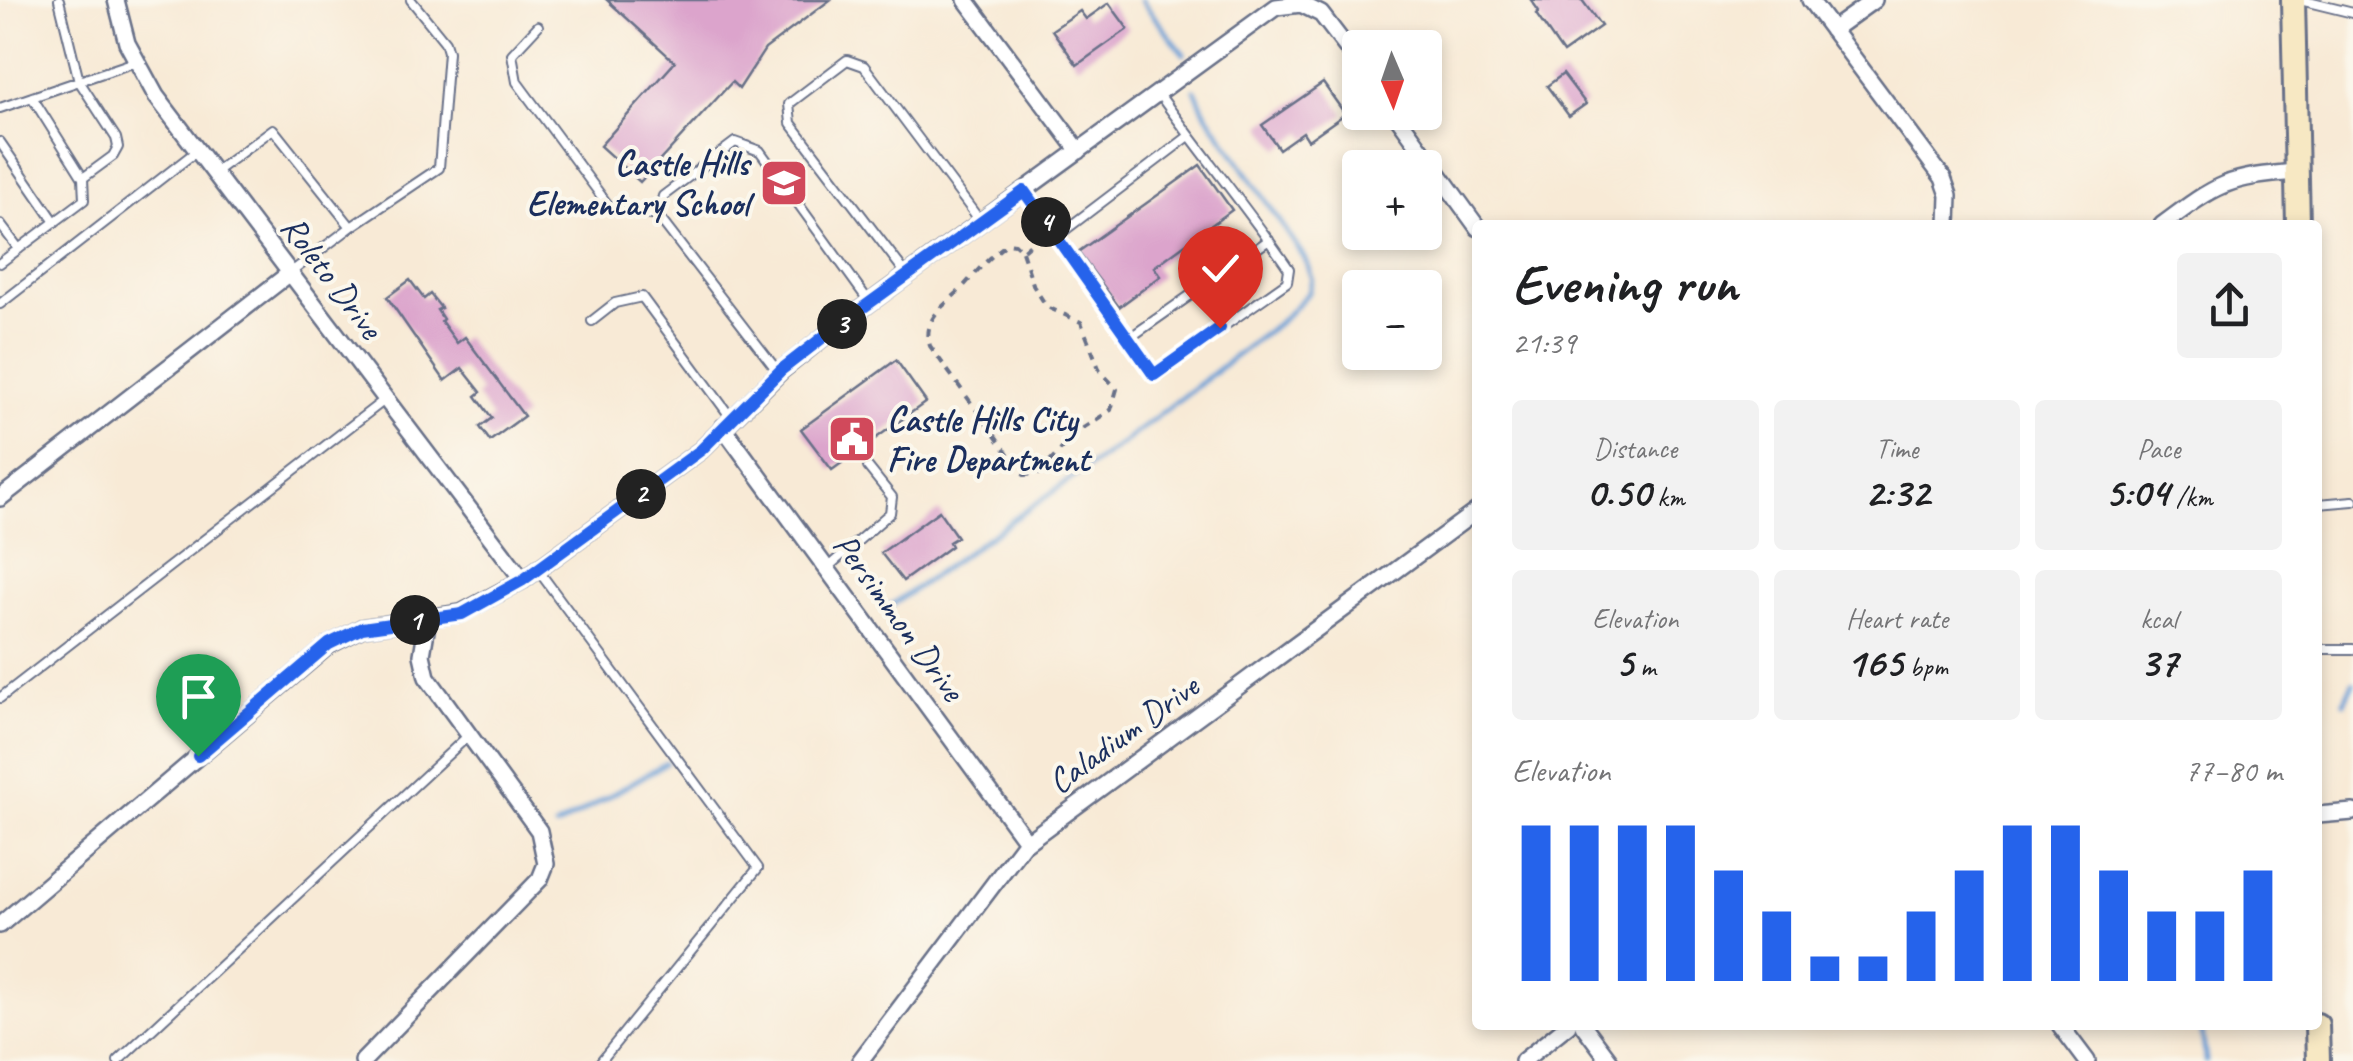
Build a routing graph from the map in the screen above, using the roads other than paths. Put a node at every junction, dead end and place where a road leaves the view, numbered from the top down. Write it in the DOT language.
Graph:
graph roads {
  1 [pos="59,0"];
  2 [pos="116,0"];
  3 [pos="412,0"];
  4 [pos="966,0"];
  5 [pos="1810,0"];
  6 [pos="1874,0"];
  7 [pos="2296,0"];
  8 [pos="2353,13"];
  9 [pos="538,26"];
  10 [pos="1832,30"];
  11 [pos="1342,41"];
  12 [pos="135,62"];
  13 [pos="79,81"];
  14 [pos="1158,92"];
  15 [pos="32,97"];
  16 [pos="0,108"];
  17 [pos="1407,130"];
  18 [pos="1189,136"];
  19 [pos="0,142"];
  20 [pos="198,150"];
  21 [pos="1079,151"];
  22 [pos="215,172"];
  23 [pos="2298,172"];
  24 [pos="84,178"];
  25 [pos="1024,191"];
  26 [pos="658,216"];
  27 [pos="1472,220"];
  28 [pos="1948,220"];
  29 [pos="2169,220"];
  30 [pos="2298,220"];
  31 [pos="55,222"];
  32 [pos="981,222"];
  33 [pos="0,224"];
  34 [pos="350,227"];
  35 [pos="1056,236"];
  36 [pos="1269,240"];
  37 [pos="19,249"];
  38 [pos="0,263"];
  39 [pos="290,272"];
  40 [pos="908,276"];
  41 [pos="870,303"];
  42 [pos="0,304"];
  43 [pos="592,321"];
  44 [pos="1128,339"];
  45 [pos="778,373"];
  46 [pos="387,398"];
  47 [pos="728,423"];
  48 [pos="868,467"];
  49 [pos="0,498"];
  50 [pos="2353,501"];
  51 [pos="2322,504"];
  52 [pos="1472,514"];
  53 [pos="826,568"];
  54 [pos="538,570"];
  55 [pos="523,580"];
  56 [pos="428,619"];
  57 [pos="2353,648"];
  58 [pos="2322,650"];
  59 [pos="0,698"];
  60 [pos="469,735"];
  61 [pos="2353,812"];
  62 [pos="2322,815"];
  63 [pos="1027,842"];
  64 [pos="0,925"];
  65 [pos="1562,1030"];
  66 [pos="1587,1030"];
  67 [pos="2064,1030"];
  68 [pos="2316,1030"];
  69 [pos="118,1061"];
  70 [pos="362,1061"];
  71 [pos="601,1061"];
  72 [pos="860,1061"];
  73 [pos="1523,1061"];
  74 [pos="1610,1061"];
  75 [pos="2087,1061"];
  76 [pos="2318,1061"];
  1 -- 13 [label="lane"];
  2 -- 12 [label="street, Roleto Drive"];
  3 -- 34 [label="lane"];
  4 -- 21 [label="street"];
  5 -- 10 [label="street"];
  6 -- 10 [label="street"];
  7 -- 8 [label="lane"];
  7 -- 23 [label="main road"];
  9 -- 26 [label="lane"];
  10 -- 28 [label="street"];
  11 -- 14 [label="street"];
  12 -- 13 [label="lane"];
  12 -- 20 [label="street, Roleto Drive"];
  13 -- 15 [label="lane"];
  13 -- 24 [label="lane"];
  14 -- 18 [label="lane"];
  14 -- 21 [label="street"];
  15 -- 16 [label="lane"];
  15 -- 24 [label="lane"];
  17 -- 27 [label="street"];
  18 -- 35 [label="lane"];
  18 -- 36 [label="lane"];
  19 -- 31 [label="lane"];
  20 -- 22 [label="street, Roleto Drive"];
  20 -- 42 [label="lane"];
  21 -- 25 [label="street"];
  22 -- 34 [label="lane"];
  22 -- 39 [label="street, Roleto Drive"];
  23 -- 29 [label="street"];
  23 -- 30 [label="main road"];
  24 -- 31 [label="lane"];
  25 -- 32 [label="street"];
  25 -- 35 [label="lane"];
  26 -- 41 [label="lane"];
  26 -- 45 [label="lane"];
  31 -- 37 [label="lane"];
  32 -- 40 [label="street"];
  32 -- 40 [label="lane"];
  33 -- 37 [label="lane"];
  34 -- 39 [label="lane"];
  35 -- 44 [label="lane"];
  36 -- 44 [label="lane"];
  36 -- 44 [label="lane"];
  37 -- 38 [label="lane"];
  39 -- 46 [label="street, Roleto Drive"];
  39 -- 49 [label="street"];
  40 -- 41 [label="street"];
  41 -- 45 [label="street"];
  43 -- 47 [label="lane"];
  45 -- 47 [label="street"];
  46 -- 55 [label="street, Roleto Drive"];
  46 -- 59 [label="lane"];
  47 -- 53 [label="street, Persimmon Drive"];
  47 -- 54 [label="street"];
  48 -- 53 [label="lane"];
  50 -- 51 [label="lane"];
  52 -- 63 [label="street, Caladium Drive"];
  53 -- 63 [label="street, Persimmon Drive"];
  54 -- 55 [label="street"];
  54 -- 71 [label="lane"];
  55 -- 56 [label="street"];
  56 -- 60 [label="street"];
  56 -- 64 [label="street"];
  57 -- 58 [label="lane"];
  60 -- 69 [label="lane"];
  60 -- 70 [label="street"];
  61 -- 62 [label="street"];
  63 -- 72 [label="street, Caladium Drive"];
  65 -- 73 [label="street"];
  66 -- 74 [label="street"];
  67 -- 75 [label="street"];
  68 -- 76 [label="main road"];
}
